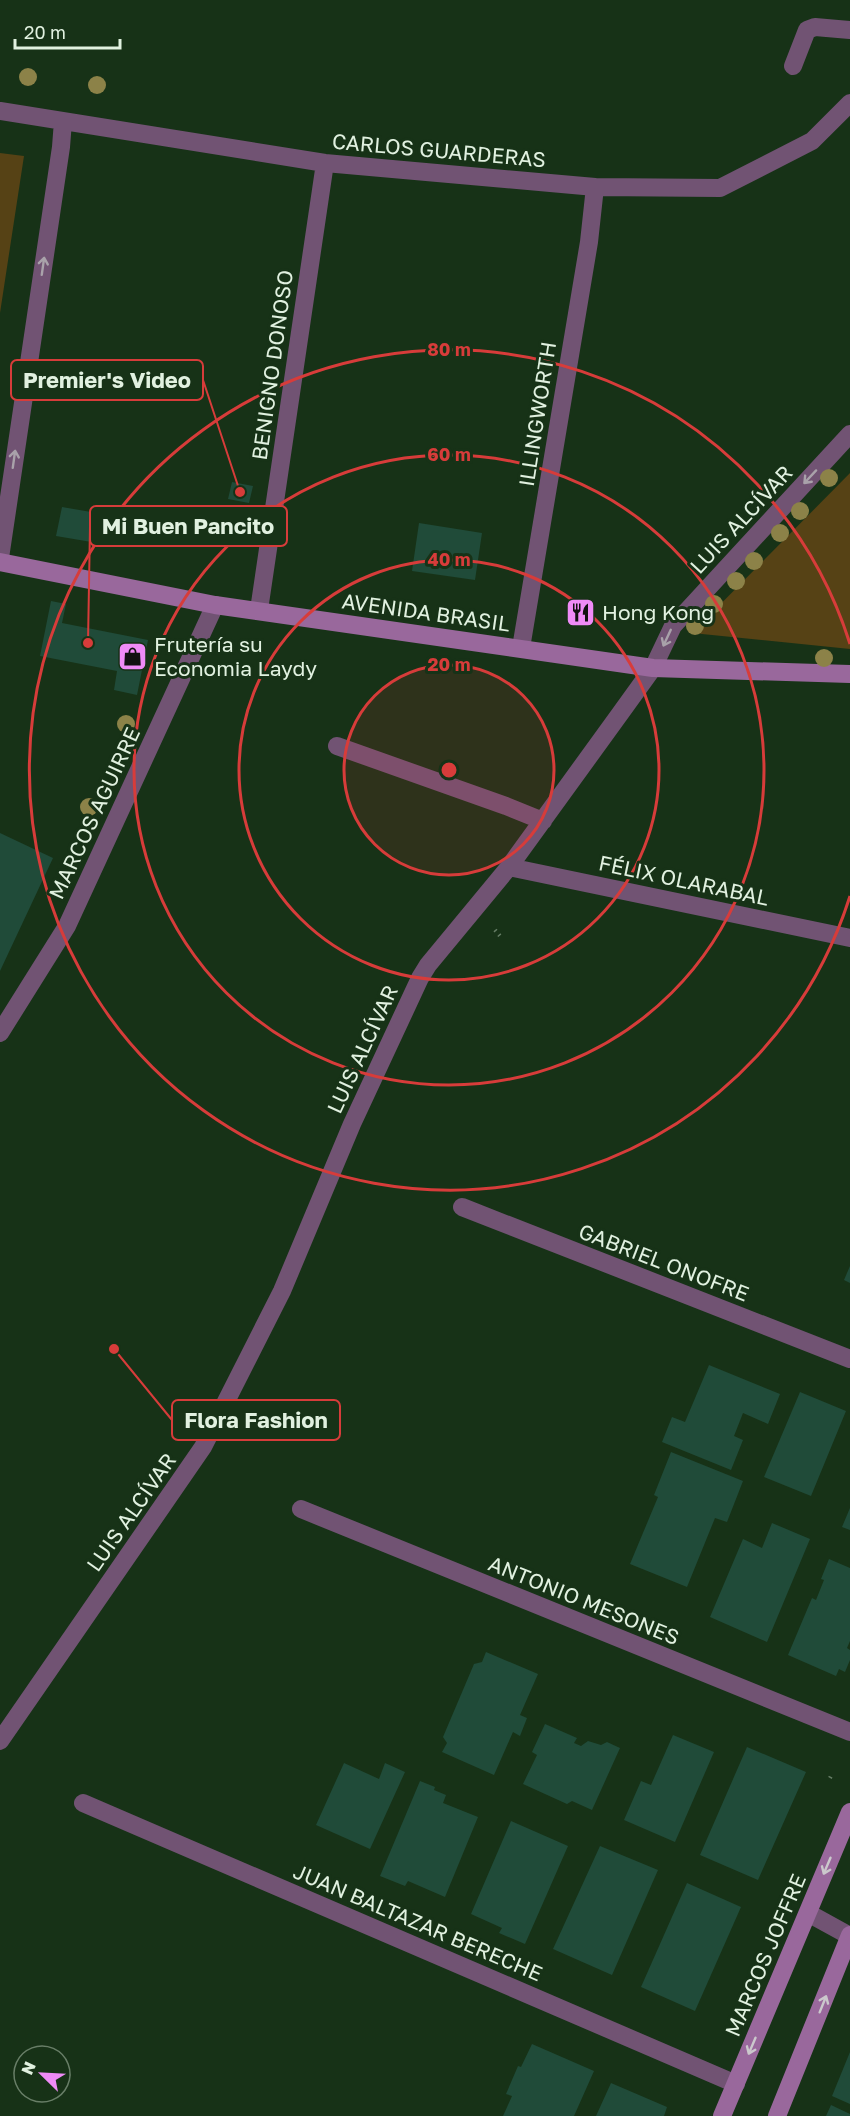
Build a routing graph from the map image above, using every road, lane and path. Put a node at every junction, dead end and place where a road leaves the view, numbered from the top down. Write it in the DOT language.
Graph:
graph roads {
  1 [pos="850,30"];
  2 [pos="793,66"];
  3 [pos="850,103"];
  4 [pos="0,111"];
  5 [pos="63,121"];
  6 [pos="325,163"];
  7 [pos="595,187"];
  8 [pos="850,434"];
  9 [pos="0,560"];
  10 [pos="215,604"];
  11 [pos="259,610"];
  12 [pos="521,648"];
  13 [pos="653,668"];
  14 [pos="850,674"];
  15 [pos="337,746"];
  16 [pos="543,821"];
  17 [pos="509,867"];
  18 [pos="495,930"];
  19 [pos="500,936"];
  20 [pos="850,938"];
  21 [pos="0,1034"];
  22 [pos="462,1207"];
  23 [pos="850,1359"];
  24 [pos="301,1509"];
  25 [pos="850,1732"];
  26 [pos="0,1741"];
  27 [pos="83,1803"];
  28 [pos="850,1812"];
  29 [pos="808,1913"];
  30 [pos="850,1935"];
  31 [pos="736,2084"];
  32 [pos="722,2116"];
  33 [pos="777,2116"];
  1 -- 2 [label="street"];
  3 -- 7 [label="street, CARLOS GUARDERAS"];
  4 -- 5 [label="street, CARLOS GUARDERAS"];
  5 -- 6 [label="street, CARLOS GUARDERAS"];
  9 -- 5 [label="street, one-way"];
  6 -- 7 [label="street, CARLOS GUARDERAS"];
  6 -- 11 [label="street, BENIGNO DONOSO"];
  7 -- 12 [label="street, ILLINGWORTH"];
  8 -- 13 [label="street, LUIS ALCÍVAR, one-way"];
  9 -- 10 [label="street, AVENIDA BRASIL"];
  10 -- 11 [label="street, AVENIDA BRASIL"];
  10 -- 21 [label="street, MARCOS AGUIRRE"];
  11 -- 12 [label="street, AVENIDA BRASIL"];
  12 -- 13 [label="street, AVENIDA BRASIL"];
  13 -- 14 [label="street, AVENIDA BRASIL"];
  13 -- 16 [label="street, LUIS ALCÍVAR"];
  15 -- 16 [label="street"];
  16 -- 17 [label="street, LUIS ALCÍVAR"];
  17 -- 20 [label="street, FÉLIX OLARABAL"];
  17 -- 26 [label="street, LUIS ALCÍVAR"];
  18 -- 19 [label="path"];
  22 -- 23 [label="street, GABRIEL ONOFRE"];
  24 -- 25 [label="street, ANTONIO MESONES"];
  27 -- 31 [label="street, JUAN BALTAZAR BERECHE"];
  28 -- 29 [label="street, MARCOS JOFFRE, one-way"];
  29 -- 30 [label="street"];
  29 -- 31 [label="street, MARCOS JOFFRE, one-way"];
  33 -- 30 [label="street, one-way"];
  31 -- 32 [label="street, MARCOS JOFFRE"];
}
